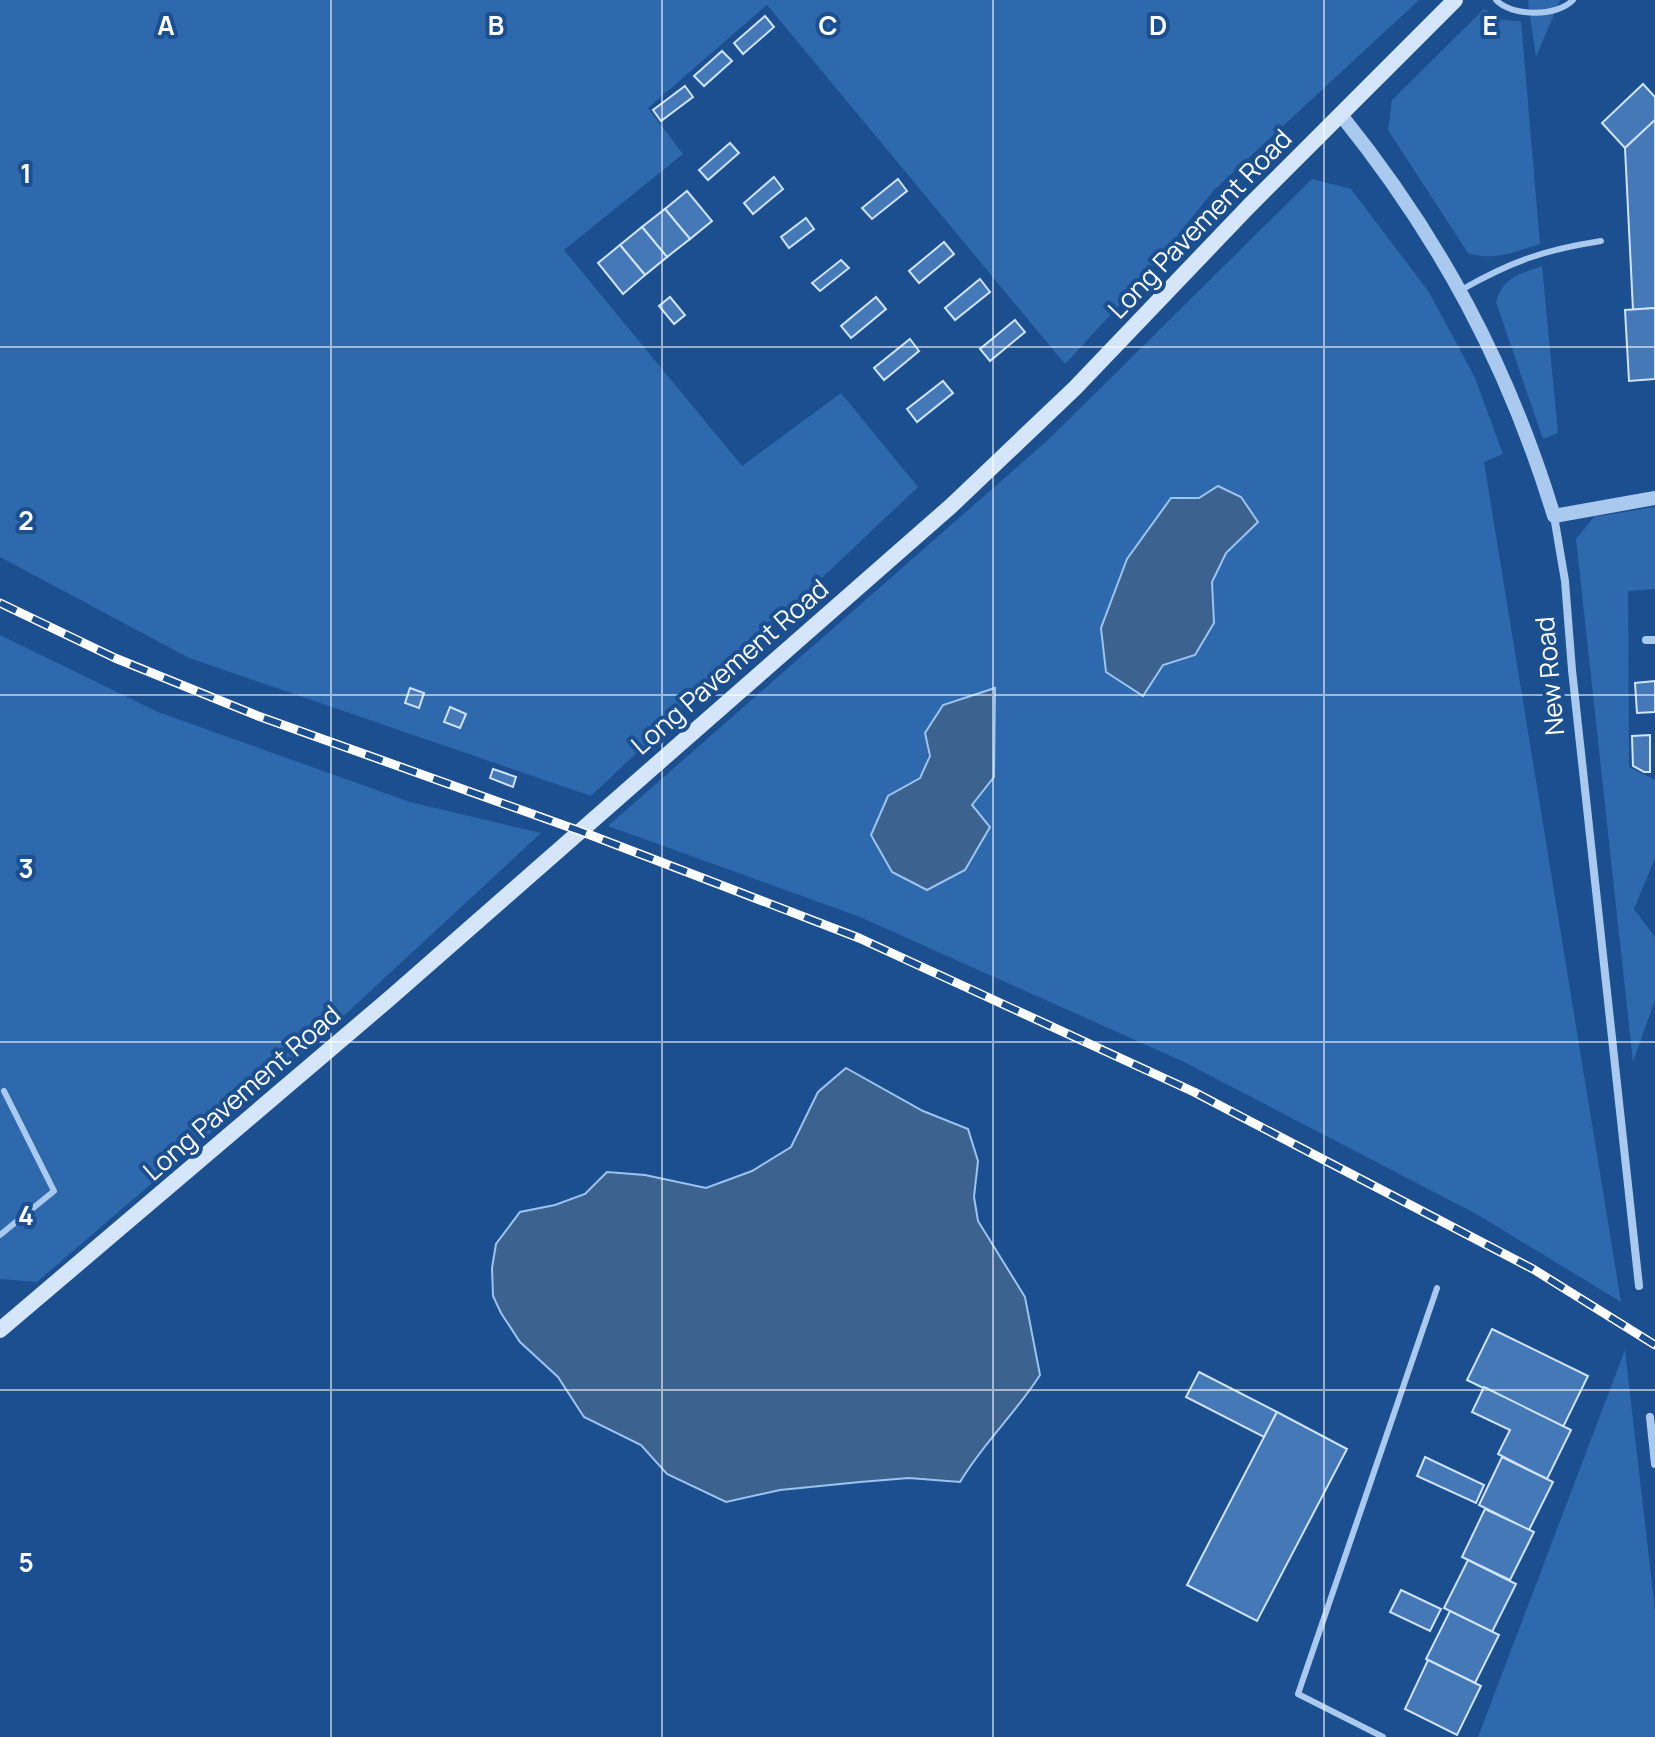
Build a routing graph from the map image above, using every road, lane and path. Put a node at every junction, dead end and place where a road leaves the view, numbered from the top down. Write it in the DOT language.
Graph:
graph roads {
  1 [pos="1455,0"];
  2 [pos="1496,0"];
  3 [pos="1573,0"];
  4 [pos="1341,115"];
  5 [pos="1601,241"];
  6 [pos="1461,290"];
  7 [pos="1655,498"];
  8 [pos="1554,516"];
  9 [pos="4,1091"];
  10 [pos="0,1235"];
  11 [pos="1639,1286"];
  12 [pos="1437,1288"];
  13 [pos="0,1329"];
  14 [pos="1650,1417"];
  15 [pos="1655,1464"];
  16 [pos="1383,1737"];
  1 -- 4 [label="main road, Long Pavement Road"];
  2 -- 3 [label="lane"];
  4 -- 6 [label="street, New Road"];
  4 -- 13 [label="main road, Long Pavement Road"];
  5 -- 6 [label="lane"];
  6 -- 8 [label="street, New Road"];
  7 -- 8 [label="street"];
  8 -- 11 [label="street, New Road"];
  9 -- 10 [label="lane"];
  12 -- 16 [label="lane"];
  14 -- 15 [label="street"];
}
